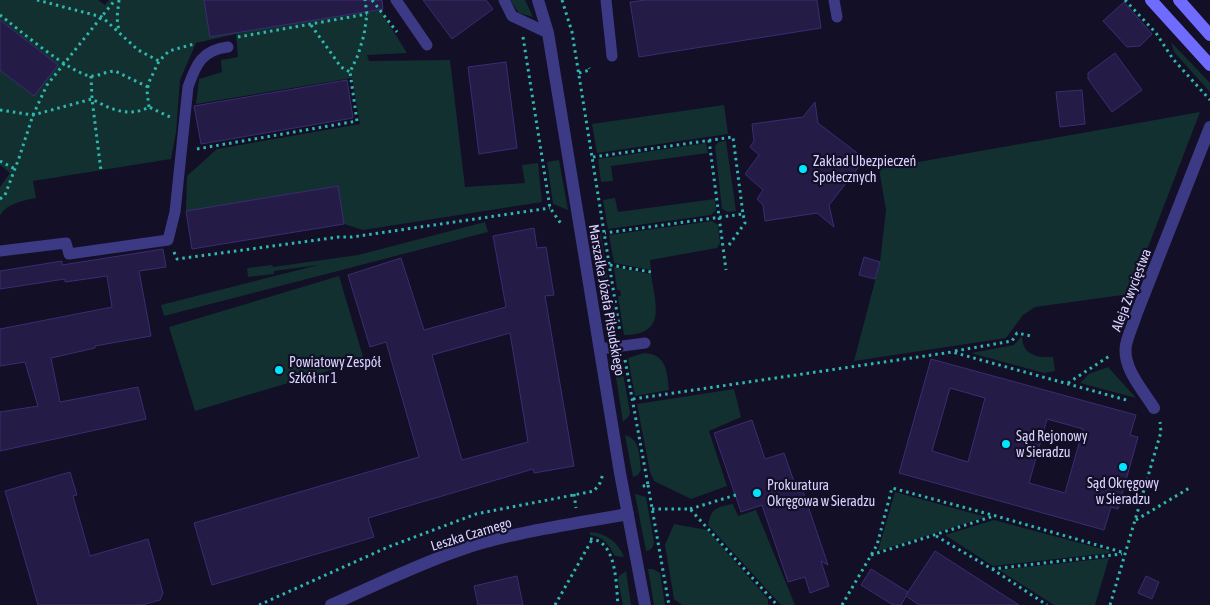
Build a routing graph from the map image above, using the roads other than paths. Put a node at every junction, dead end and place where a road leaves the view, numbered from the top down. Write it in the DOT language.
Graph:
graph roads {
  1 [pos="396,0"];
  2 [pos="504,0"];
  3 [pos="538,0"];
  4 [pos="606,0"];
  5 [pos="834,0"];
  6 [pos="1151,0"];
  7 [pos="1179,0"];
  8 [pos="837,17"];
  9 [pos="548,33"];
  10 [pos="1210,35"];
  11 [pos="427,45"];
  12 [pos="228,46"];
  13 [pos="612,56"];
  14 [pos="1210,65"];
  15 [pos="1210,128"];
  16 [pos="0,251"];
  17 [pos="645,343"];
  18 [pos="600,350"];
  19 [pos="1154,408"];
  20 [pos="628,514"];
  21 [pos="338,604"];
  22 [pos="644,605"];
  1 -- 11 [label="lane"];
  2 -- 9 [label="lane"];
  3 -- 9 [label="street, Marszałka Józefa Piłsudskiego"];
  4 -- 13 [label="lane"];
  5 -- 8 [label="lane"];
  6 -- 14 [label="main road"];
  7 -- 10 [label="main road"];
  9 -- 18 [label="street, Marszałka Józefa Piłsudskiego"];
  12 -- 16 [label="lane"];
  15 -- 19 [label="street, Aleja Zwycięstwa"];
  17 -- 18 [label="lane"];
  18 -- 20 [label="street, Marszałka Józefa Piłsudskiego"];
  20 -- 21 [label="street, Leszka Czarnego"];
  20 -- 22 [label="street, Marszałka Józefa Piłsudskiego"];
}
